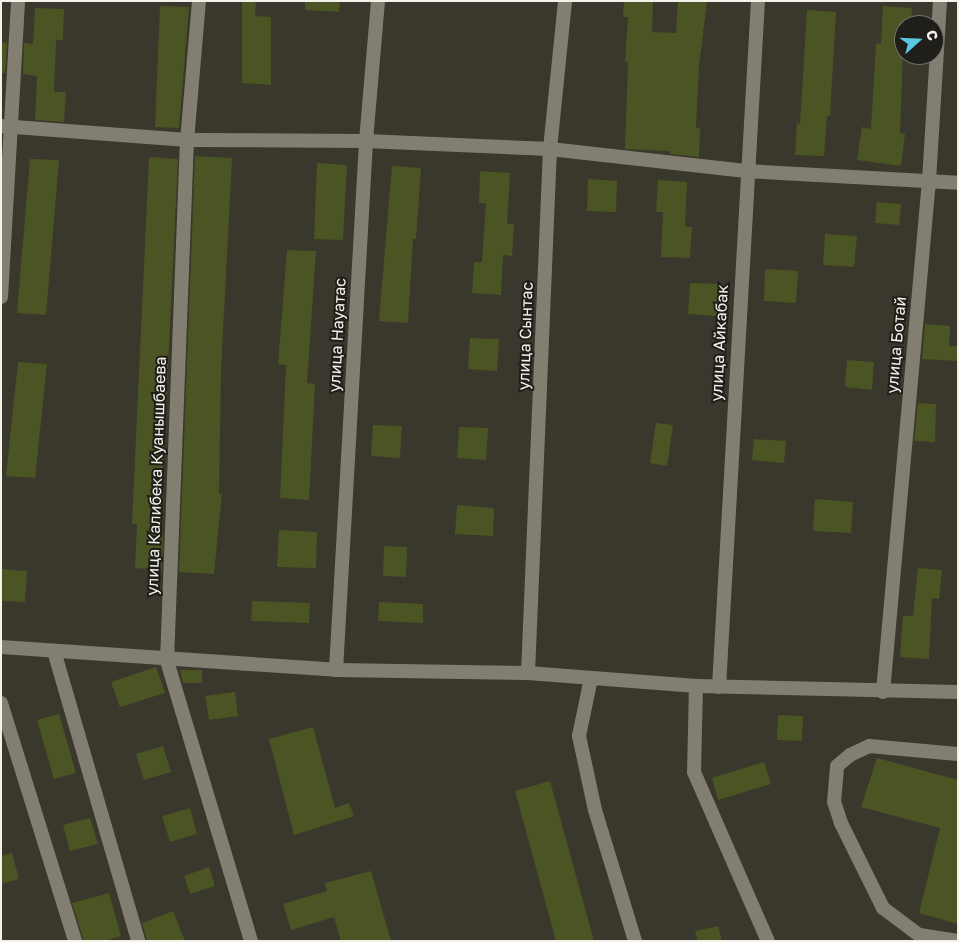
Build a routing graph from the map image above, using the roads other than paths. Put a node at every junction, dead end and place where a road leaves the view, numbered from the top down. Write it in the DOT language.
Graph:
graph roads {
  1 [pos="18,1"];
  2 [pos="199,1"];
  3 [pos="378,1"];
  4 [pos="564,1"];
  5 [pos="758,1"];
  6 [pos="940,1"];
  7 [pos="6,126"];
  8 [pos="187,140"];
  9 [pos="366,141"];
  10 [pos="550,149"];
  11 [pos="746,171"];
  12 [pos="928,182"];
  13 [pos="958,183"];
  14 [pos="1,297"];
  15 [pos="1,647"];
  16 [pos="54,651"];
  17 [pos="167,661"];
  18 [pos="336,670"];
  19 [pos="528,673"];
  20 [pos="591,678"];
  21 [pos="696,686"];
  22 [pos="719,687"];
  23 [pos="883,692"];
  24 [pos="958,692"];
  25 [pos="1,703"];
  26 [pos="958,754"];
  27 [pos="75,941"];
  28 [pos="138,941"];
  29 [pos="251,941"];
  30 [pos="635,941"];
  31 [pos="768,941"];
  32 [pos="958,941"];
  1 -- 7 [label="street"];
  2 -- 8 [label="street, улица Калибека Куанышбаева"];
  3 -- 9 [label="street, улица Науатас"];
  4 -- 10 [label="street, улица Сынтас"];
  5 -- 11 [label="street, улица Айкабак"];
  6 -- 12 [label="street, улица Ботай"];
  7 -- 8 [label="street"];
  7 -- 14 [label="street"];
  8 -- 9 [label="street"];
  8 -- 17 [label="street, улица Калибека Куанышбаева"];
  9 -- 10 [label="street"];
  9 -- 18 [label="street, улица Науатас"];
  10 -- 11 [label="street"];
  10 -- 19 [label="street, улица Сынтас"];
  11 -- 12 [label="street"];
  11 -- 22 [label="street, улица Айкабак"];
  12 -- 13 [label="street"];
  12 -- 23 [label="street, улица Ботай"];
  15 -- 16 [label="street"];
  16 -- 17 [label="street"];
  16 -- 28 [label="street"];
  17 -- 18 [label="street"];
  17 -- 29 [label="street, улица Калибека Куанышбаева"];
  18 -- 19 [label="street"];
  19 -- 20 [label="street"];
  20 -- 21 [label="street"];
  20 -- 30 [label="street"];
  21 -- 22 [label="street"];
  21 -- 31 [label="street"];
  22 -- 23 [label="street"];
  23 -- 24 [label="street"];
  25 -- 27 [label="street"];
  26 -- 32 [label="street"];
}
